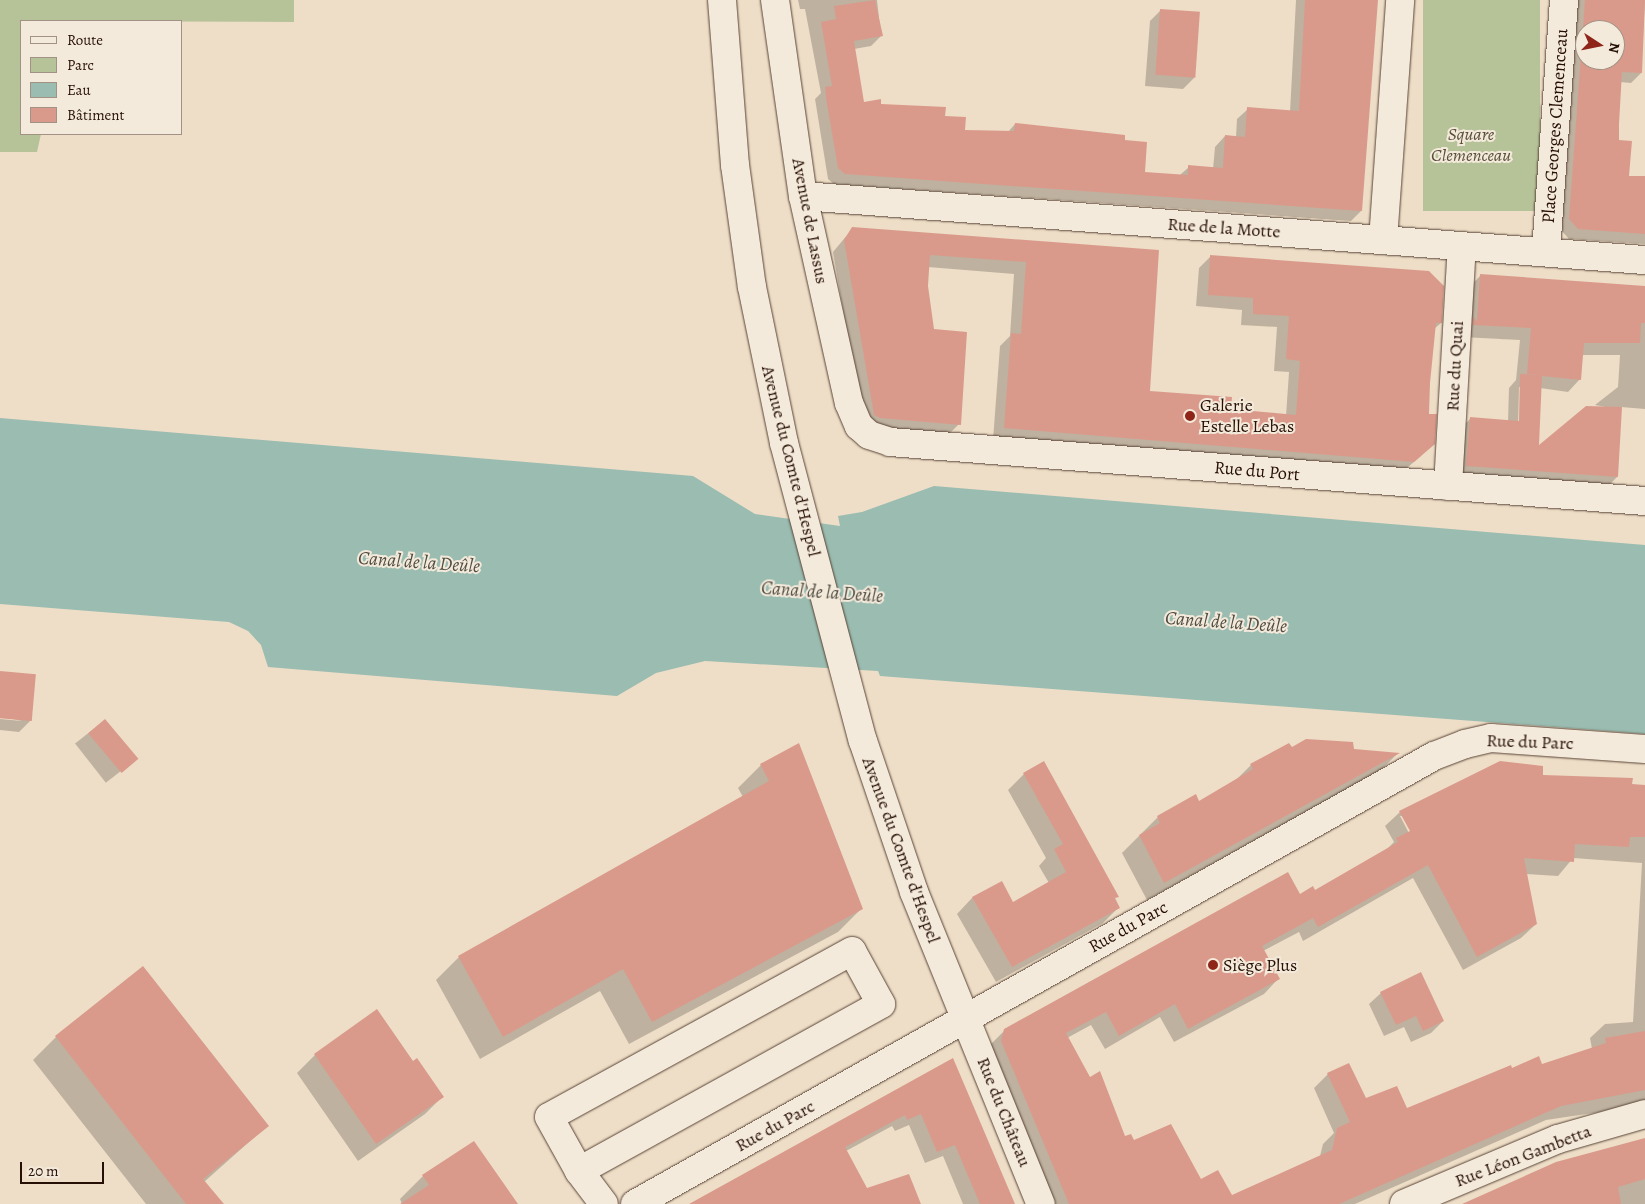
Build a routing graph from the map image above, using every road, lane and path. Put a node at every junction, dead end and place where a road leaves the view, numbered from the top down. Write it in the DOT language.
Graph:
graph roads {
  1 [pos="722,0"];
  2 [pos="774,0"];
  3 [pos="1400,0"];
  4 [pos="1564,0"];
  5 [pos="803,196"];
  6 [pos="1383,240"];
  7 [pos="1462,246"];
  8 [pos="1546,252"];
  9 [pos="1645,260"];
  10 [pos="869,435"];
  11 [pos="1448,486"];
  12 [pos="1645,501"];
  13 [pos="1645,749"];
  14 [pos="965,1020"];
  15 [pos="1645,1114"];
  16 [pos="579,1171"];
  17 [pos="604,1204"];
  18 [pos="635,1204"];
  19 [pos="1041,1204"];
  20 [pos="1404,1204"];
  1 -- 14 [label="street, Avenue du Comte d'Hespel"];
  2 -- 5 [label="street, Avenue de Lassus"];
  3 -- 6 [label="street"];
  4 -- 8 [label="street, Place Georges Clemenceau"];
  5 -- 6 [label="street, Rue de la Motte"];
  5 -- 10 [label="street, Avenue de Lassus"];
  6 -- 7 [label="street, Rue de la Motte"];
  7 -- 8 [label="street, Rue de la Motte"];
  7 -- 11 [label="street, Rue du Quai"];
  8 -- 9 [label="street, Rue de la Motte"];
  10 -- 11 [label="street, Rue du Port"];
  11 -- 12 [label="street, Rue du Port"];
  13 -- 14 [label="street, Rue du Parc"];
  14 -- 18 [label="street, Rue du Parc"];
  14 -- 19 [label="street, Rue du Château"];
  15 -- 20 [label="street, Rue Léon Gambetta"];
  16 -- 16 [label="street"];
  16 -- 17 [label="street"];
}
